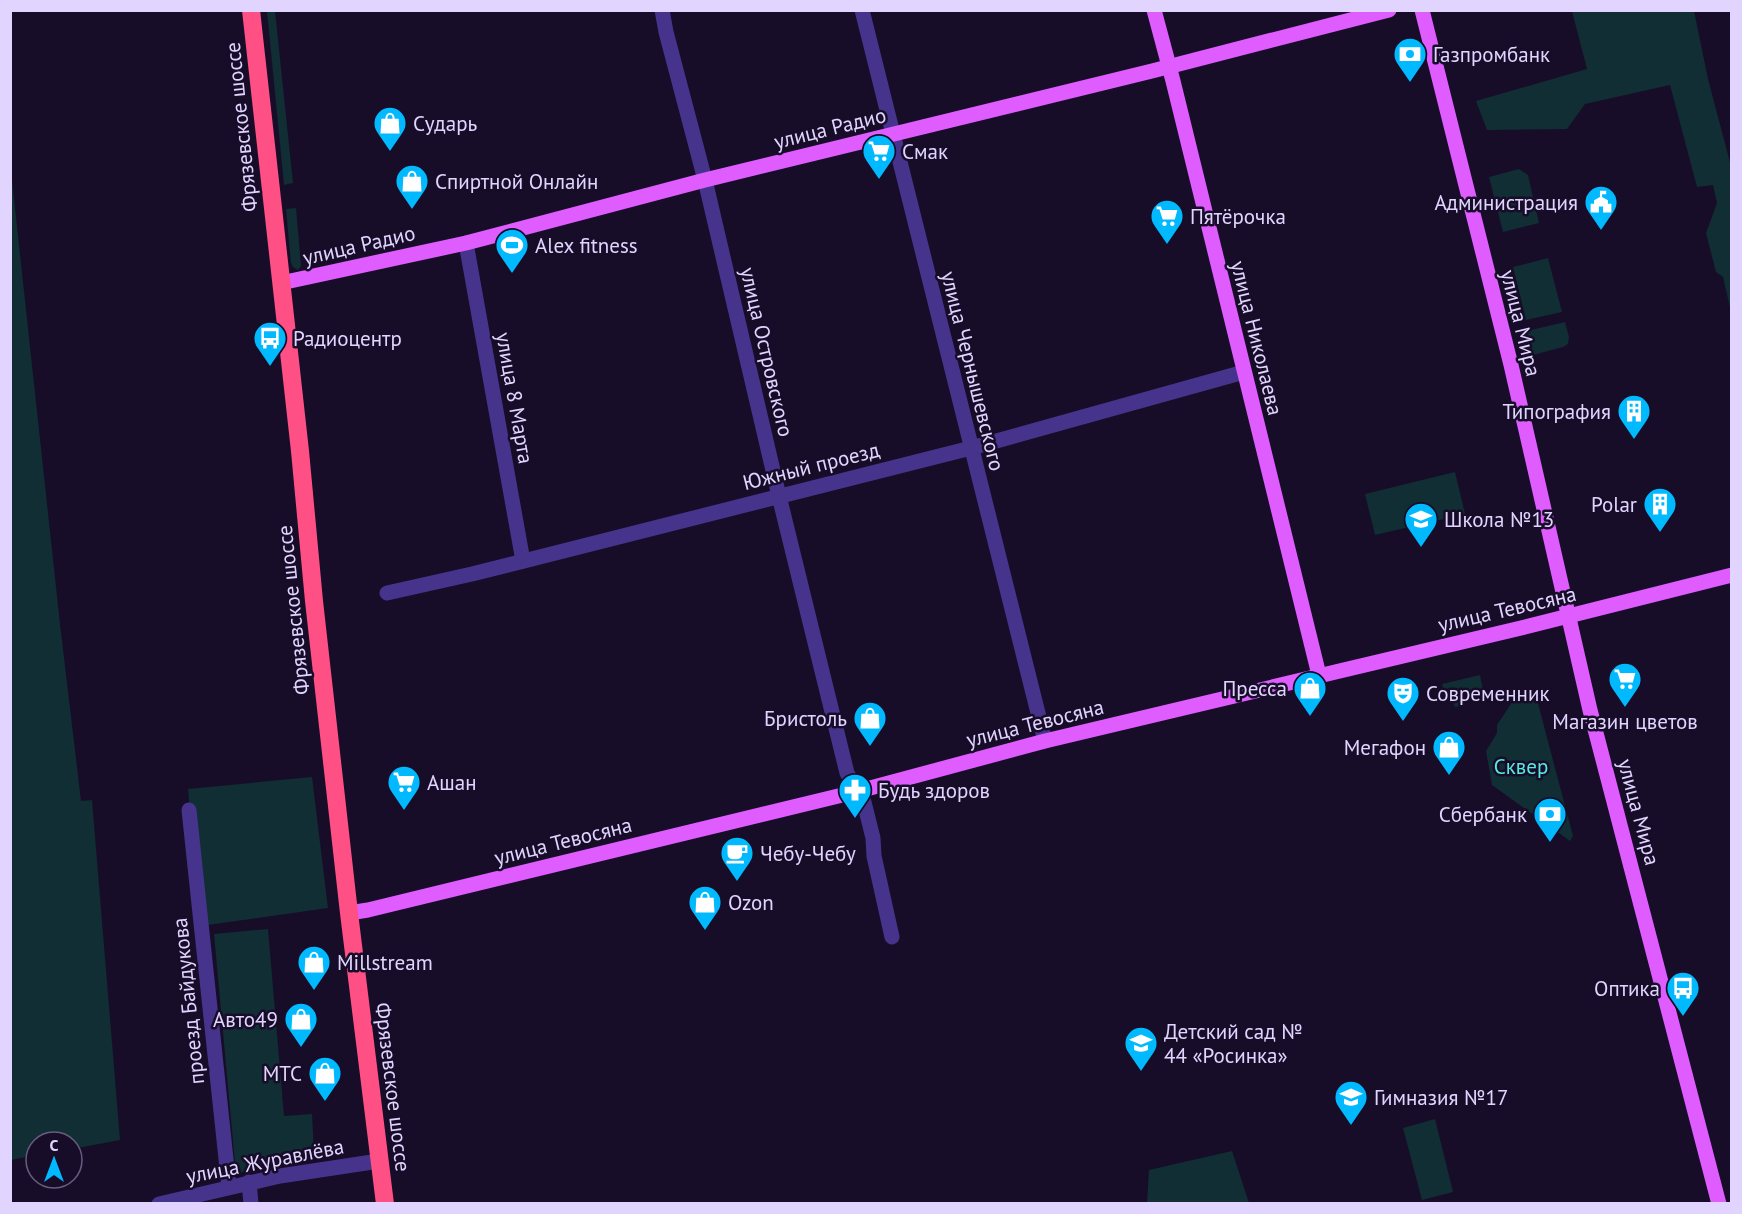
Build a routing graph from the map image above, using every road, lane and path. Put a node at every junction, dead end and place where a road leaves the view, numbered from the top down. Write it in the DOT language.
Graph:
graph roads {
  1 [pos="251,10"];
  2 [pos="662,10"];
  3 [pos="862,10"];
  4 [pos="1154,10"];
  5 [pos="1389,10"];
  6 [pos="1422,10"];
  7 [pos="1169,67"];
  8 [pos="893,134"];
  9 [pos="705,180"];
  10 [pos="466,243"];
  11 [pos="281,283"];
  12 [pos="1244,372"];
  13 [pos="970,448"];
  14 [pos="779,496"];
  15 [pos="523,561"];
  16 [pos="1731,575"];
  17 [pos="387,593"];
  18 [pos="1569,616"];
  19 [pos="1319,675"];
  20 [pos="1045,741"];
  21 [pos="859,790"];
  22 [pos="189,810"];
  23 [pos="349,913"];
  24 [pos="892,938"];
  25 [pos="380,1161"];
  26 [pos="249,1182"];
  27 [pos="229,1187"];
  28 [pos="159,1203"];
  29 [pos="251,1203"];
  30 [pos="385,1203"];
  31 [pos="1719,1203"];
  1 -- 11 [label="highway, Фрязевское шоссе"];
  2 -- 9 [label="street, улица Островского"];
  3 -- 8 [label="street, улица Чернышевского"];
  4 -- 7 [label="main road, улица Николаева"];
  5 -- 7 [label="main road, улица Радио"];
  6 -- 18 [label="main road, улица Мира"];
  7 -- 8 [label="main road, улица Радио"];
  7 -- 12 [label="main road, улица Николаева"];
  8 -- 9 [label="main road, улица Радио"];
  8 -- 13 [label="street, улица Чернышевского"];
  9 -- 10 [label="main road, улица Радио"];
  9 -- 14 [label="street, улица Островского"];
  10 -- 11 [label="main road, улица Радио"];
  10 -- 15 [label="street, улица 8 Марта"];
  11 -- 23 [label="highway, Фрязевское шоссе"];
  12 -- 13 [label="street, Южный проезд"];
  12 -- 19 [label="main road, улица Николаева"];
  13 -- 14 [label="street, Южный проезд"];
  13 -- 20 [label="street, улица Чернышевского"];
  14 -- 15 [label="street, Южный проезд"];
  14 -- 21 [label="street, улица Островского"];
  15 -- 17 [label="street, Южный проезд"];
  16 -- 18 [label="main road, улица Тевосяна"];
  18 -- 19 [label="main road, улица Тевосяна"];
  18 -- 31 [label="main road, улица Мира"];
  19 -- 20 [label="main road, улица Тевосяна"];
  20 -- 21 [label="main road, улица Тевосяна"];
  21 -- 23 [label="main road, улица Тевосяна"];
  21 -- 24 [label="street"];
  22 -- 27 [label="street, проезд Байдукова"];
  23 -- 25 [label="highway, Фрязевское шоссе"];
  25 -- 26 [label="street, улица Журавлёва"];
  25 -- 30 [label="highway, Фрязевское шоссе"];
  26 -- 27 [label="street, улица Журавлёва"];
  26 -- 29 [label="street"];
  27 -- 28 [label="street, улица Журавлёва"];
}
